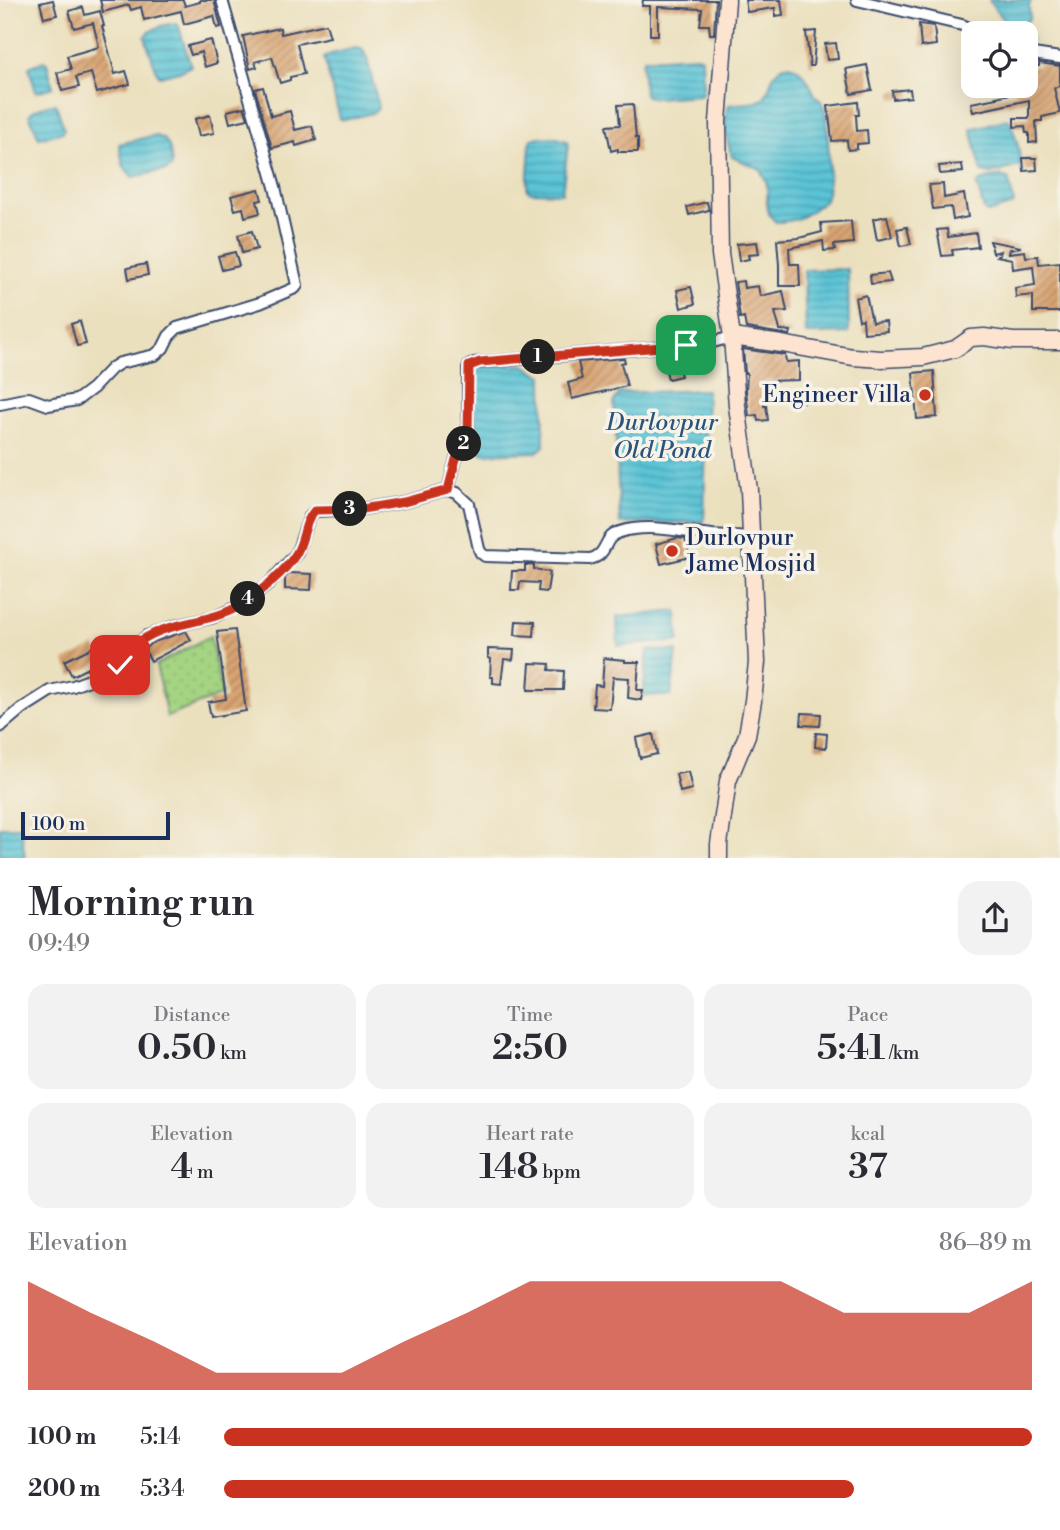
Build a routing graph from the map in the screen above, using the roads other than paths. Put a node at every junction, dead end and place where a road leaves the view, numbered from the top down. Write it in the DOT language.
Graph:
graph roads {
  1 [pos="222,0"];
  2 [pos="727,0"];
  3 [pos="857,0"];
  4 [pos="961,25"];
  5 [pos="1038,55"];
  6 [pos="1060,58"];
  7 [pos="732,337"];
  8 [pos="1060,341"];
  9 [pos="0,404"];
  10 [pos="448,490"];
  11 [pos="750,537"];
  12 [pos="0,727"];
  13 [pos="719,858"];
  1 -- 9 [label="street"];
  2 -- 7 [label="street"];
  3 -- 4 [label="street"];
  5 -- 6 [label="street"];
  7 -- 8 [label="street"];
  7 -- 10 [label="street"];
  7 -- 11 [label="street"];
  10 -- 11 [label="street"];
  10 -- 12 [label="street"];
  11 -- 13 [label="street"];
}
